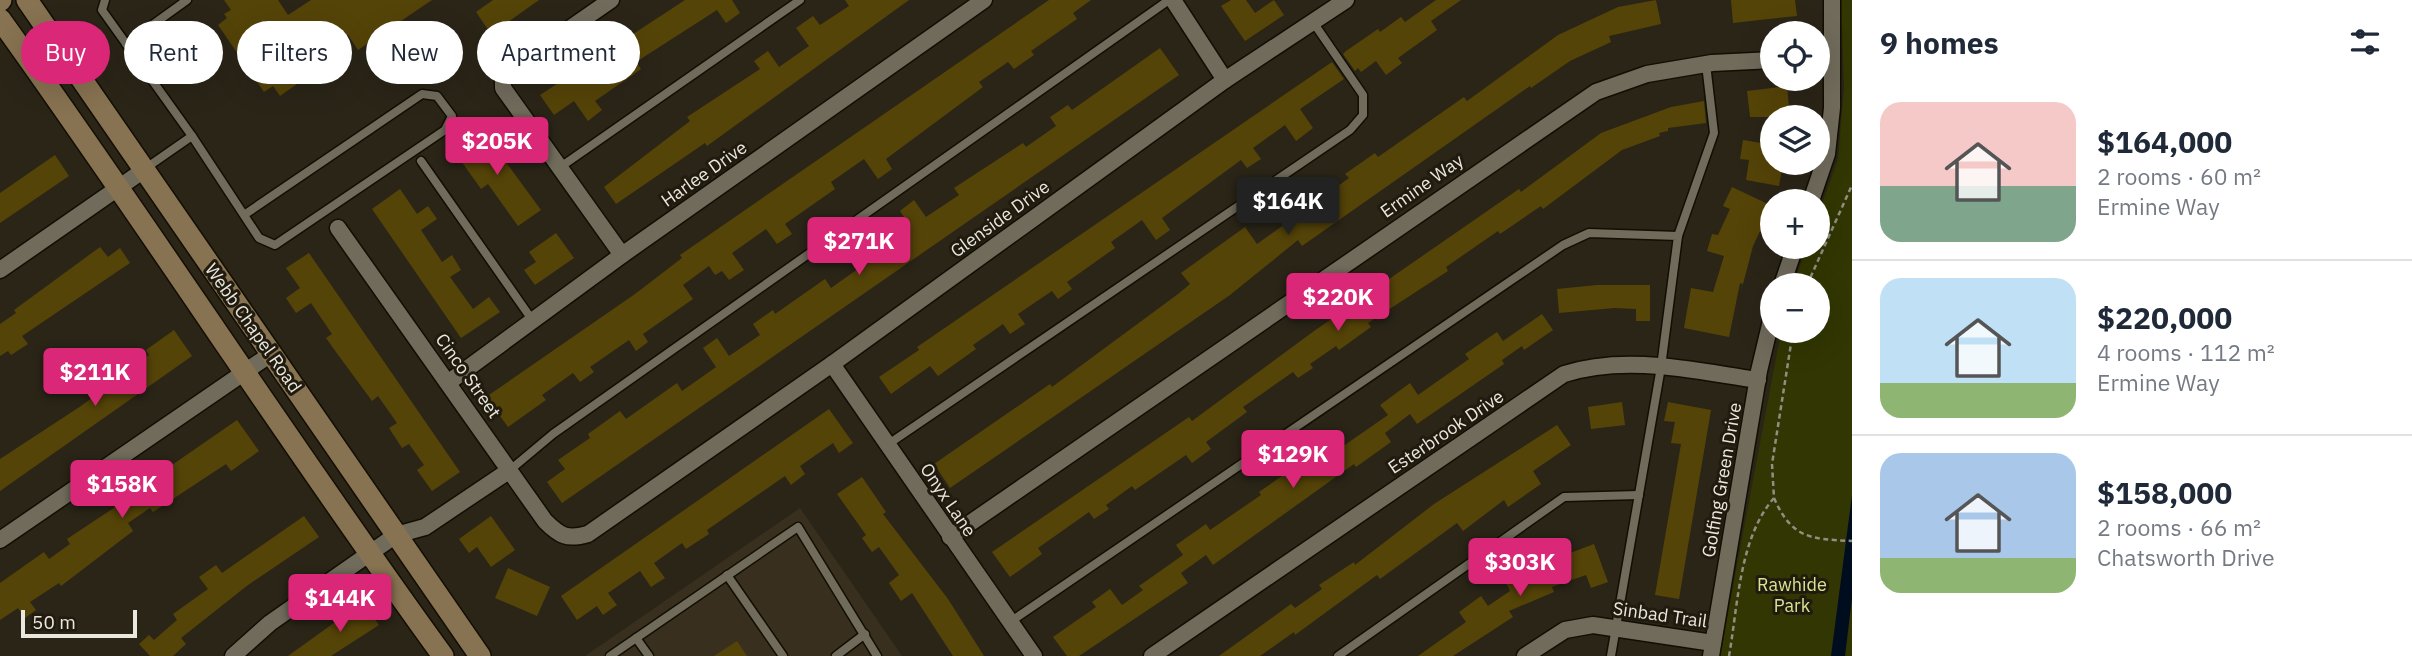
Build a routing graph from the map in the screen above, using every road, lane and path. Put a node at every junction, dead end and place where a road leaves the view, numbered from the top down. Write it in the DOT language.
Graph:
graph roads {
  1 [pos="27,0"];
  2 [pos="105,0"];
  3 [pos="187,0"];
  4 [pos="611,0"];
  5 [pos="800,0"];
  6 [pos="984,0"];
  7 [pos="1171,0"];
  8 [pos="1346,0"];
  9 [pos="1832,0"];
  10 [pos="0,19"];
  11 [pos="158,21"];
  12 [pos="1830,21"];
  13 [pos="1313,22"];
  14 [pos="124,41"];
  15 [pos="1760,61"];
  16 [pos="1706,64"];
  17 [pos="1225,80"];
  18 [pos="155,84"];
  19 [pos="1830,91"];
  20 [pos="192,136"];
  21 [pos="421,162"];
  22 [pos="559,167"];
  23 [pos="144,170"];
  24 [pos="1852,185"];
  25 [pos="120,187"];
  26 [pos="1815,189"];
  27 [pos="244,215"];
  28 [pos="338,228"];
  29 [pos="1678,236"];
  30 [pos="622,255"];
  31 [pos="0,270"];
  32 [pos="1812,273"];
  33 [pos="533,321"];
  34 [pos="1766,343"];
  35 [pos="1791,343"];
  36 [pos="271,354"];
  37 [pos="832,364"];
  38 [pos="1661,367"];
  39 [pos="246,371"];
  40 [pos="1758,380"];
  41 [pos="449,382"];
  42 [pos="887,445"];
  43 [pos="510,470"];
  44 [pos="1639,495"];
  45 [pos="1774,498"];
  46 [pos="396,536"];
  47 [pos="950,537"];
  48 [pos="571,539"];
  49 [pos="0,540"];
  50 [pos="1852,541"];
  51 [pos="370,555"];
  52 [pos="727,575"];
  53 [pos="1010,622"];
  54 [pos="1616,629"];
  55 [pos="865,634"];
  56 [pos="636,638"];
  57 [pos="1712,649"];
  58 [pos="233,656"];
  59 [pos="443,656"];
  60 [pos="480,656"];
  61 [pos="610,656"];
  62 [pos="649,656"];
  63 [pos="783,656"];
  64 [pos="836,656"];
  65 [pos="877,656"];
  66 [pos="1034,656"];
  67 [pos="1152,656"];
  68 [pos="1338,656"];
  69 [pos="1525,656"];
  70 [pos="1611,656"];
  71 [pos="1729,656"];
  1 -- 23 [label="main road, Webb Chapel Road"];
  2 -- 14 [label="lane"];
  3 -- 11 [label="lane"];
  4 -- 22 [label="street"];
  5 -- 22 [label="lane"];
  6 -- 30 [label="street, Harlee Drive"];
  7 -- 17 [label="street"];
  7 -- 43 [label="lane"];
  8 -- 13 [label="street, Glenside Drive"];
  9 -- 12 [label="street"];
  10 -- 25 [label="main road, Webb Chapel Road"];
  13 -- 17 [label="street, Glenside Drive"];
  13 -- 42 [label="lane"];
  15 -- 16 [label="street, Ermine Way"];
  16 -- 29 [label="lane"];
  16 -- 47 [label="street, Ermine Way"];
  17 -- 37 [label="street, Glenside Drive"];
  18 -- 20 [label="lane"];
  19 -- 26 [label="street"];
  20 -- 23 [label="lane"];
  20 -- 27 [label="lane"];
  21 -- 33 [label="lane"];
  22 -- 30 [label="street"];
  23 -- 25 [label="street"];
  23 -- 36 [label="main road, Webb Chapel Road"];
  24 -- 32 [label="path"];
  25 -- 31 [label="street"];
  25 -- 39 [label="main road, Webb Chapel Road"];
  27 -- 27 [label="lane"];
  28 -- 41 [label="street, Cinco Street"];
  29 -- 38 [label="lane"];
  29 -- 53 [label="lane"];
  30 -- 33 [label="street, Harlee Drive"];
  33 -- 41 [label="street, Harlee Drive"];
  34 -- 40 [label="street, Golfing Green Drive"];
  35 -- 45 [label="path"];
  36 -- 39 [label="street"];
  36 -- 46 [label="main road, Webb Chapel Road"];
  37 -- 42 [label="street, Onyx Lane"];
  37 -- 48 [label="street, Glenside Drive"];
  38 -- 40 [label="street, Esterbrook Drive"];
  38 -- 44 [label="lane"];
  38 -- 67 [label="street, Esterbrook Drive"];
  39 -- 49 [label="street"];
  39 -- 51 [label="main road, Webb Chapel Road"];
  40 -- 57 [label="street, Golfing Green Drive"];
  41 -- 43 [label="street, Cinco Street"];
  42 -- 47 [label="street, Onyx Lane"];
  43 -- 46 [label="street"];
  43 -- 48 [label="street, Cinco Street"];
  44 -- 54 [label="lane"];
  44 -- 68 [label="lane"];
  45 -- 50 [label="path"];
  45 -- 71 [label="path"];
  46 -- 51 [label="street"];
  46 -- 60 [label="main road, Webb Chapel Road"];
  47 -- 53 [label="street, Onyx Lane"];
  51 -- 58 [label="street"];
  51 -- 59 [label="main road, Webb Chapel Road"];
  52 -- 55 [label="lane"];
  52 -- 56 [label="lane"];
  52 -- 63 [label="lane"];
  53 -- 66 [label="street, Onyx Lane"];
  54 -- 57 [label="street, Sinbad Trail"];
  54 -- 69 [label="street, Sinbad Trail"];
  54 -- 70 [label="lane"];
  55 -- 64 [label="lane"];
  55 -- 65 [label="lane"];
  56 -- 61 [label="lane"];
  56 -- 62 [label="lane"];
}
